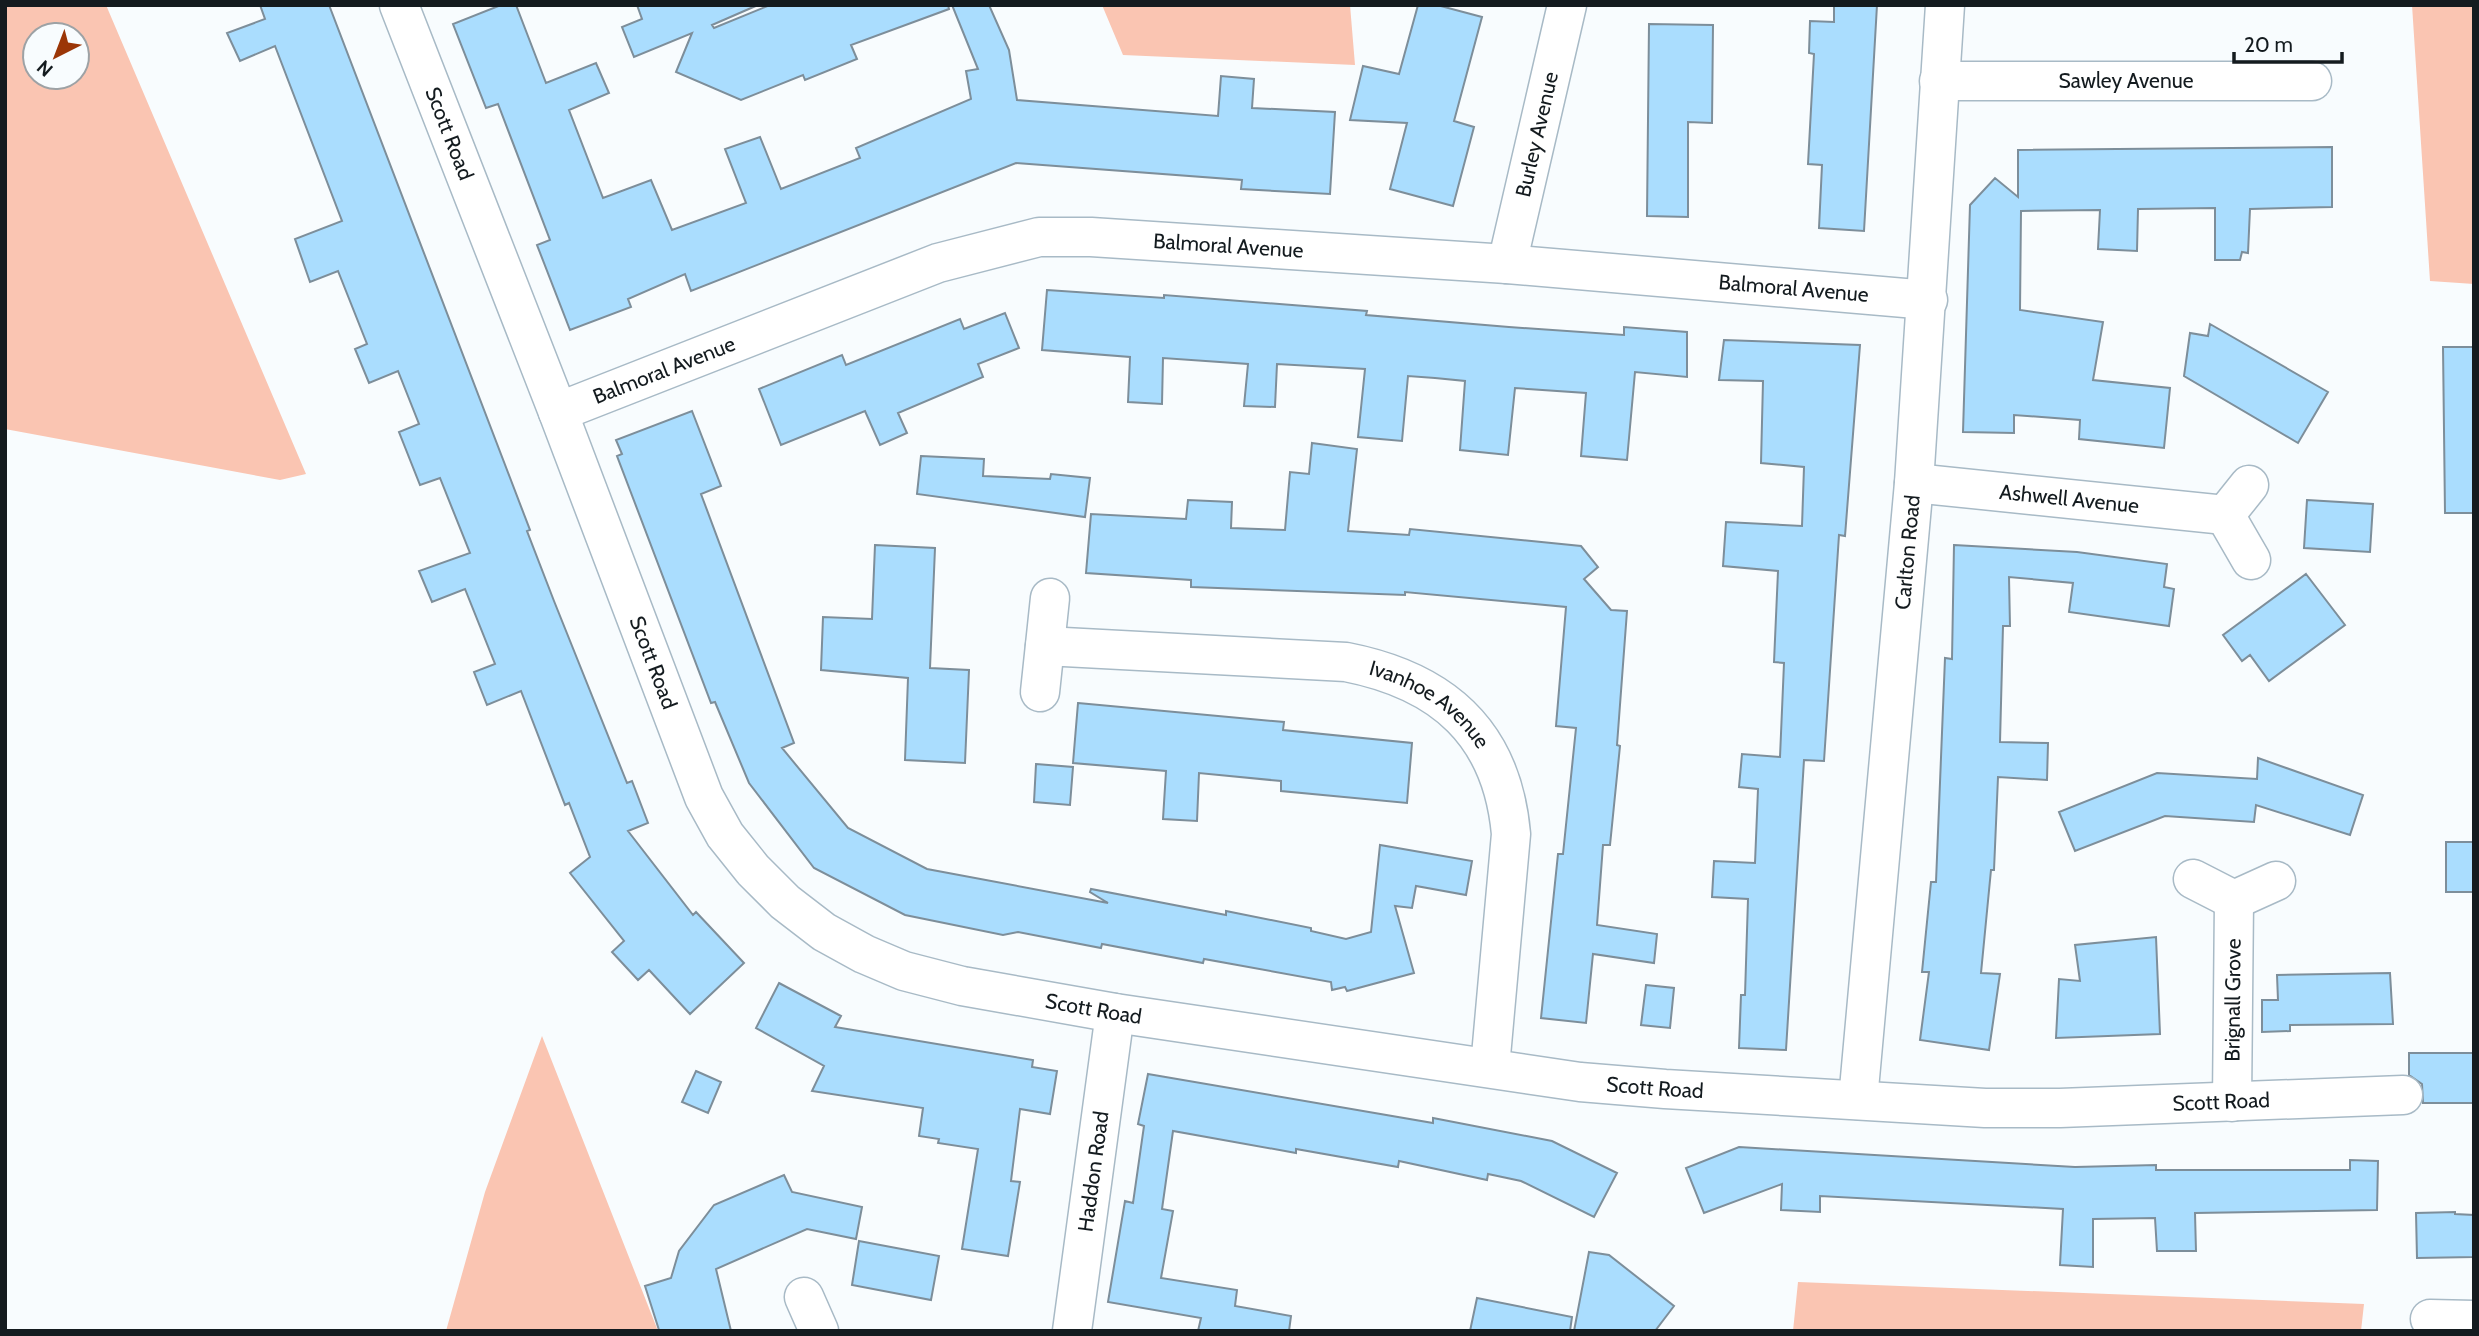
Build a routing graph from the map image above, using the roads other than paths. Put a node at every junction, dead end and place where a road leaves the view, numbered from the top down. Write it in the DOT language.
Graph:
graph roads {
  1 [pos="399,5"];
  2 [pos="1567,5"];
  3 [pos="1945,5"];
  4 [pos="1939,81"];
  5 [pos="2312,82"];
  6 [pos="1507,264"];
  7 [pos="1928,300"];
  8 [pos="558,412"];
  9 [pos="1914,483"];
  10 [pos="2249,485"];
  11 [pos="2225,515"];
  12 [pos="2251,561"];
  13 [pos="1050,598"];
  14 [pos="1045,646"];
  15 [pos="1040,692"];
  16 [pos="2193,879"];
  17 [pos="2276,880"];
  18 [pos="2234,900"];
  19 [pos="1115,1013"];
  20 [pos="1490,1068"];
  21 [pos="2403,1095"];
  22 [pos="1858,1100"];
  23 [pos="2232,1102"];
  24 [pos="803,1297"];
  25 [pos="2430,1319"];
  26 [pos="2474,1320"];
  27 [pos="819,1331"];
  28 [pos="1072,1331"];
  1 -- 8 [label="street, Scott Road"];
  2 -- 6 [label="street, Burley Avenue"];
  3 -- 4 [label="street, Carlton Road"];
  4 -- 5 [label="street, Sawley Avenue"];
  4 -- 7 [label="street, Carlton Road"];
  6 -- 7 [label="street, Balmoral Avenue"];
  6 -- 8 [label="street, Balmoral Avenue"];
  7 -- 9 [label="street, Carlton Road"];
  8 -- 19 [label="street, Scott Road"];
  9 -- 11 [label="street, Ashwell Avenue"];
  9 -- 22 [label="street, Carlton Road"];
  10 -- 11 [label="street"];
  11 -- 12 [label="street"];
  13 -- 14 [label="street"];
  14 -- 15 [label="street"];
  14 -- 20 [label="street, Ivanhoe Avenue"];
  16 -- 18 [label="street"];
  17 -- 18 [label="street"];
  18 -- 23 [label="street, Brignall Grove"];
  19 -- 20 [label="street, Scott Road"];
  19 -- 28 [label="street, Haddon Road"];
  20 -- 22 [label="street, Scott Road"];
  21 -- 23 [label="street, Scott Road"];
  22 -- 23 [label="street, Scott Road"];
  24 -- 27 [label="street"];
  25 -- 26 [label="street"];
}
